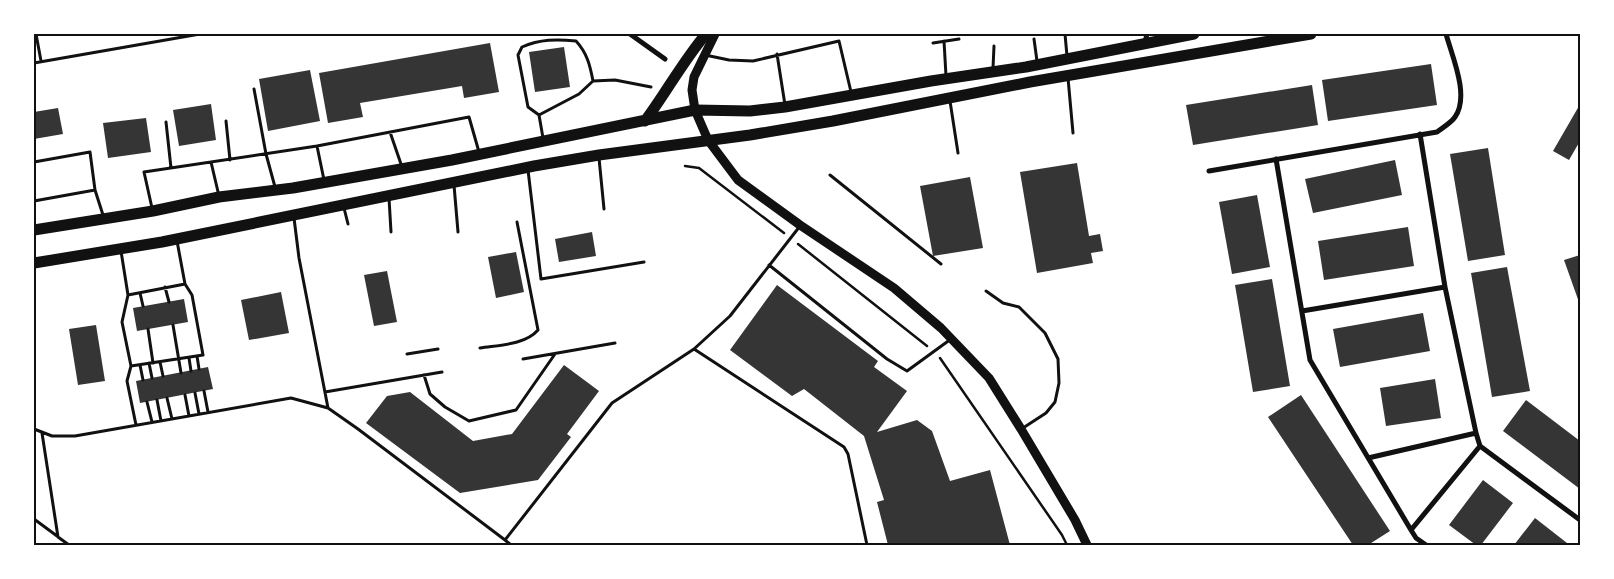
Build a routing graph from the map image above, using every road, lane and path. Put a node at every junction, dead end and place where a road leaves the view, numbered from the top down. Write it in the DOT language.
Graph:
graph roads {
  1 [pos="36,34"];
  2 [pos="200,34"];
  3 [pos="630,34"];
  4 [pos="706,34"];
  5 [pos="715,34"];
  6 [pos="1065,34"];
  7 [pos="1194,34"];
  8 [pos="1311,34"];
  9 [pos="1446,34"];
  10 [pos="1146,38"];
  11 [pos="959,39"];
  12 [pos="1034,39"];
  13 [pos="944,41"];
  14 [pos="933,43"];
  15 [pos="994,46"];
  16 [pos="777,54"];
  17 [pos="704,55"];
  18 [pos="665,59"];
  19 [pos="1067,59"];
  20 [pos="41,61"];
  21 [pos="34,63"];
  22 [pos="1038,64"];
  23 [pos="993,71"];
  24 [pos="1067,75"];
  25 [pos="946,78"];
  26 [pos="593,81"];
  27 [pos="651,87"];
  28 [pos="254,89"];
  29 [pos="852,95"];
  30 [pos="950,98"];
  31 [pos="785,107"];
  32 [pos="695,110"];
  33 [pos="539,115"];
  34 [pos="226,121"];
  35 [pos="645,121"];
  36 [pos="166,122"];
  37 [pos="390,132"];
  38 [pos="1073,133"];
  39 [pos="1420,134"];
  40 [pos="708,140"];
  41 [pos="543,141"];
  42 [pos="317,146"];
  43 [pos="958,153"];
  44 [pos="266,154"];
  45 [pos="480,155"];
  46 [pos="599,155"];
  47 [pos="1276,159"];
  48 [pos="230,160"];
  49 [pos="34,162"];
  50 [pos="212,162"];
  51 [pos="685,166"];
  52 [pos="528,167"];
  53 [pos="171,168"];
  54 [pos="402,168"];
  55 [pos="1209,171"];
  56 [pos="830,175"];
  57 [pos="324,182"];
  58 [pos="454,182"];
  59 [pos="95,190"];
  60 [pos="276,190"];
  61 [pos="389,195"];
  62 [pos="219,198"];
  63 [pos="34,201"];
  64 [pos="343,205"];
  65 [pos="604,209"];
  66 [pos="153,211"];
  67 [pos="294,215"];
  68 [pos="104,218"];
  69 [pos="517,222"];
  70 [pos="348,224"];
  71 [pos="800,225"];
  72 [pos="776,227"];
  73 [pos="34,230"];
  74 [pos="391,232"];
  75 [pos="458,232"];
  76 [pos="177,238"];
  77 [pos="120,248"];
  78 [pos="804,249"];
  79 [pos="644,262"];
  80 [pos="34,263"];
  81 [pos="941,264"];
  82 [pos="769,265"];
  83 [pos="185,284"];
  84 [pos="165,287"];
  85 [pos="1445,287"];
  86 [pos="986,291"];
  87 [pos="140,293"];
  88 [pos="128,295"];
  89 [pos="169,302"];
  90 [pos="143,306"];
  91 [pos="1302,311"];
  92 [pos="173,325"];
  93 [pos="148,329"];
  94 [pos="952,339"];
  95 [pos="615,343"];
  96 [pos="927,346"];
  97 [pos="480,348"];
  98 [pos="438,349"];
  99 [pos="694,349"];
  100 [pos="407,354"];
  101 [pos="555,354"];
  102 [pos="197,356"];
  103 [pos="189,358"];
  104 [pos="178,359"];
  105 [pos="523,359"];
  106 [pos="943,361"];
  107 [pos="160,362"];
  108 [pos="151,363"];
  109 [pos="140,365"];
  110 [pos="131,366"];
  111 [pos="199,369"];
  112 [pos="191,371"];
  113 [pos="442,372"];
  114 [pos="181,373"];
  115 [pos="424,375"];
  116 [pos="163,376"];
  117 [pos="152,378"];
  118 [pos="144,380"];
  119 [pos="204,391"];
  120 [pos="325,392"];
  121 [pos="195,393"];
  122 [pos="185,395"];
  123 [pos="167,398"];
  124 [pos="157,400"];
  125 [pos="147,402"];
  126 [pos="328,408"];
  127 [pos="208,412"];
  128 [pos="199,414"];
  129 [pos="189,416"];
  130 [pos="172,419"];
  131 [pos="161,421"];
  132 [pos="152,422"];
  133 [pos="136,425"];
  134 [pos="34,429"];
  135 [pos="1021,429"];
  136 [pos="42,433"];
  137 [pos="1476,433"];
  138 [pos="1480,446"];
  139 [pos="1368,458"];
  140 [pos="34,519"];
  141 [pos="1580,520"];
  142 [pos="1411,530"];
  143 [pos="58,537"];
  144 [pos="505,540"];
  145 [pos="69,545"];
  146 [pos="511,545"];
  147 [pos="867,545"];
  148 [pos="1067,545"];
  149 [pos="1087,545"];
  150 [pos="1426,545"];
  1 -- 20 [label="lane"];
  2 -- 20 [label="lane"];
  3 -- 18 [label="street"];
  4 -- 35 [label="main road"];
  5 -- 17 [label="street"];
  6 -- 19 [label="lane"];
  7 -- 10 [label="main road"];
  8 -- 24 [label="main road"];
  9 -- 39 [label="street"];
  10 -- 19 [label="main road"];
  11 -- 13 [label="lane"];
  12 -- 22 [label="lane"];
  13 -- 14 [label="lane"];
  13 -- 25 [label="lane"];
  15 -- 23 [label="lane"];
  16 -- 17 [label="lane"];
  16 -- 29 [label="lane"];
  16 -- 31 [label="lane"];
  17 -- 32 [label="street"];
  19 -- 22 [label="main road"];
  20 -- 21 [label="lane"];
  22 -- 23 [label="main road"];
  23 -- 25 [label="main road"];
  24 -- 30 [label="main road"];
  24 -- 38 [label="lane"];
  25 -- 29 [label="main road"];
  26 -- 27 [label="lane"];
  26 -- 33 [label="lane"];
  26 -- 33 [label="lane"];
  28 -- 44 [label="lane"];
  29 -- 31 [label="main road"];
  30 -- 40 [label="main road"];
  30 -- 43 [label="lane"];
  31 -- 32 [label="main road"];
  32 -- 35 [label="main road"];
  32 -- 40 [label="street"];
  33 -- 41 [label="lane"];
  34 -- 48 [label="lane"];
  35 -- 41 [label="main road"];
  36 -- 53 [label="lane"];
  37 -- 42 [label="lane"];
  37 -- 45 [label="lane"];
  37 -- 54 [label="lane"];
  39 -- 47 [label="street"];
  39 -- 85 [label="street"];
  40 -- 46 [label="main road"];
  40 -- 71 [label="street"];
  41 -- 45 [label="main road"];
  42 -- 44 [label="lane"];
  42 -- 57 [label="lane"];
  44 -- 48 [label="lane"];
  44 -- 60 [label="lane"];
  45 -- 54 [label="main road"];
  46 -- 52 [label="main road"];
  46 -- 65 [label="lane"];
  47 -- 55 [label="street"];
  47 -- 91 [label="street"];
  48 -- 50 [label="lane"];
  49 -- 59 [label="lane"];
  50 -- 53 [label="lane"];
  50 -- 62 [label="lane"];
  51 -- 72 [label="path"];
  52 -- 58 [label="main road"];
  52 -- 79 [label="lane"];
  53 -- 66 [label="lane"];
  54 -- 57 [label="main road"];
  56 -- 81 [label="lane"];
  57 -- 60 [label="main road"];
  58 -- 61 [label="main road"];
  58 -- 75 [label="lane"];
  59 -- 63 [label="lane"];
  59 -- 68 [label="lane"];
  60 -- 62 [label="main road"];
  61 -- 64 [label="main road"];
  61 -- 74 [label="lane"];
  62 -- 66 [label="main road"];
  64 -- 67 [label="main road"];
  64 -- 70 [label="lane"];
  66 -- 68 [label="main road"];
  67 -- 76 [label="main road"];
  67 -- 120 [label="lane"];
  68 -- 73 [label="main road"];
  69 -- 97 [label="lane"];
  71 -- 82 [label="lane"];
  71 -- 94 [label="street"];
  76 -- 77 [label="main road"];
  76 -- 83 [label="lane"];
  77 -- 80 [label="main road"];
  77 -- 88 [label="lane"];
  78 -- 96 [label="path"];
  82 -- 94 [label="lane"];
  82 -- 99 [label="lane"];
  83 -- 84 [label="lane"];
  83 -- 102 [label="lane"];
  84 -- 87 [label="lane"];
  84 -- 89 [label="lane"];
  85 -- 91 [label="street"];
  85 -- 137 [label="street"];
  86 -- 135 [label="lane"];
  87 -- 88 [label="lane"];
  87 -- 90 [label="lane"];
  88 -- 110 [label="lane"];
  91 -- 139 [label="street"];
  92 -- 104 [label="lane"];
  93 -- 108 [label="lane"];
  94 -- 135 [label="street"];
  95 -- 101 [label="lane"];
  98 -- 100 [label="lane"];
  99 -- 144 [label="lane"];
  99 -- 147 [label="lane"];
  101 -- 105 [label="lane"];
  101 -- 115 [label="lane"];
  102 -- 103 [label="lane"];
  102 -- 111 [label="lane"];
  103 -- 104 [label="lane"];
  103 -- 112 [label="lane"];
  104 -- 107 [label="lane"];
  104 -- 114 [label="lane"];
  106 -- 148 [label="path"];
  107 -- 108 [label="lane"];
  107 -- 116 [label="lane"];
  108 -- 109 [label="lane"];
  108 -- 117 [label="lane"];
  109 -- 110 [label="lane"];
  109 -- 118 [label="lane"];
  110 -- 133 [label="lane"];
  113 -- 115 [label="lane"];
  115 -- 120 [label="lane"];
  119 -- 127 [label="lane"];
  120 -- 126 [label="lane"];
  121 -- 128 [label="lane"];
  122 -- 129 [label="lane"];
  123 -- 130 [label="lane"];
  124 -- 131 [label="lane"];
  125 -- 132 [label="lane"];
  126 -- 127 [label="lane"];
  126 -- 144 [label="lane"];
  127 -- 128 [label="lane"];
  128 -- 129 [label="lane"];
  129 -- 130 [label="lane"];
  130 -- 131 [label="lane"];
  131 -- 132 [label="lane"];
  132 -- 133 [label="lane"];
  133 -- 136 [label="lane"];
  134 -- 136 [label="lane"];
  135 -- 149 [label="street"];
  136 -- 143 [label="lane"];
  137 -- 138 [label="street"];
  137 -- 139 [label="street"];
  138 -- 141 [label="street"];
  138 -- 142 [label="street"];
  139 -- 142 [label="street"];
  140 -- 143 [label="lane"];
  142 -- 150 [label="street"];
  143 -- 145 [label="lane"];
  144 -- 146 [label="lane"];
}
